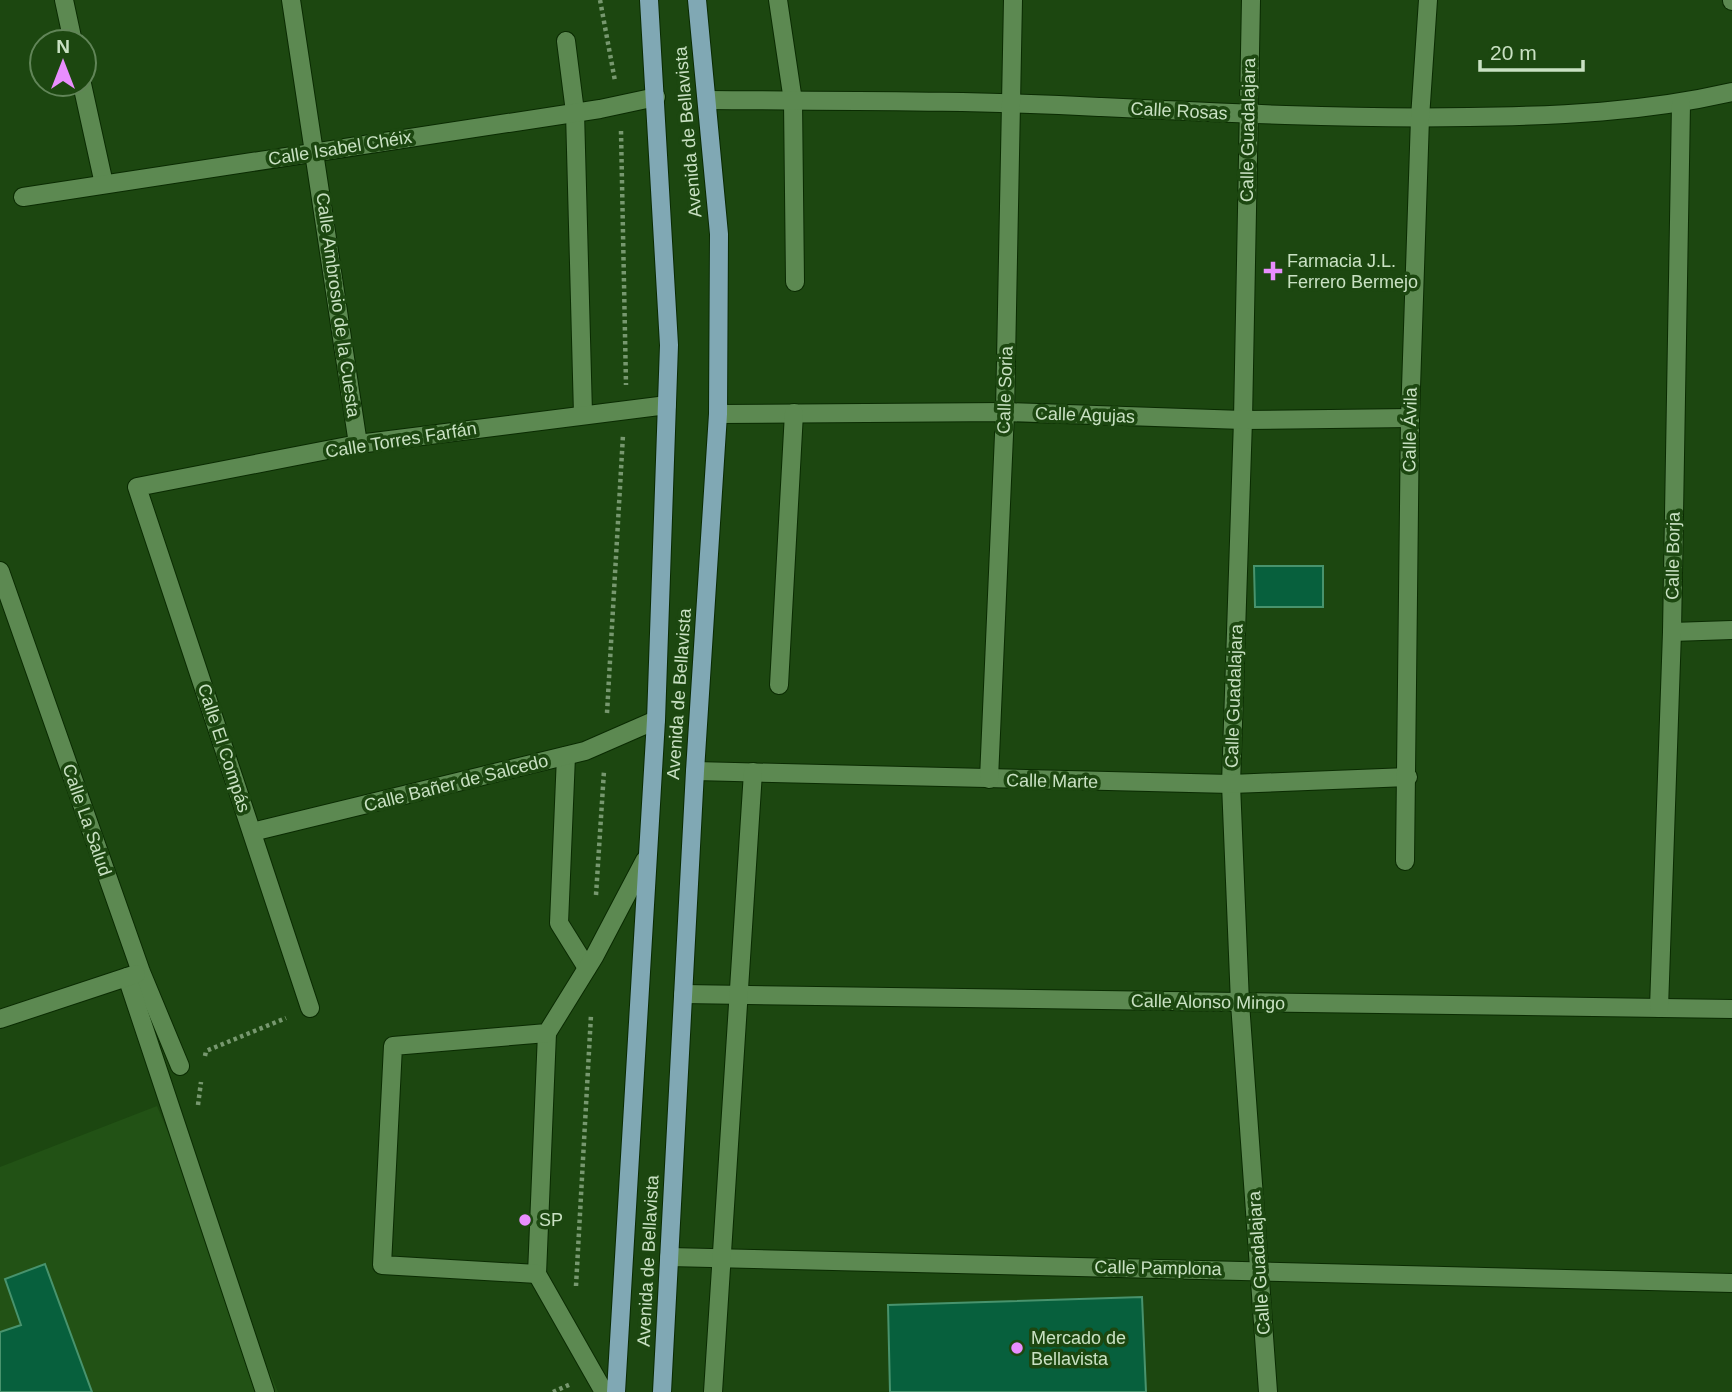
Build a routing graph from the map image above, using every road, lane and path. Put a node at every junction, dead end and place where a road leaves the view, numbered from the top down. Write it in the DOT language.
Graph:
graph roads {
  1 [pos="64,0"];
  2 [pos="291,0"];
  3 [pos="600,0"];
  4 [pos="649,0"];
  5 [pos="697,0"];
  6 [pos="778,0"];
  7 [pos="1013,0"];
  8 [pos="1251,0"];
  9 [pos="1429,0"];
  10 [pos="70,28"];
  11 [pos="566,41"];
  12 [pos="1732,92"];
  13 [pos="617,93"];
  14 [pos="656,97"];
  15 [pos="85,98"];
  16 [pos="708,100"];
  17 [pos="793,101"];
  18 [pos="1011,103"];
  19 [pos="1681,104"];
  20 [pos="575,112"];
  21 [pos="1247,114"];
  22 [pos="1420,118"];
  23 [pos="621,127"];
  24 [pos="316,152"];
  25 [pos="104,184"];
  26 [pos="23,197"];
  27 [pos="795,282"];
  28 [pos="625,392"];
  29 [pos="667,405"];
  30 [pos="1005,412"];
  31 [pos="794,413"];
  32 [pos="583,414"];
  33 [pos="718,414"];
  34 [pos="1410,418"];
  35 [pos="1243,421"];
  36 [pos="623,429"];
  37 [pos="358,444"];
  38 [pos="137,487"];
  39 [pos="0,571"];
  40 [pos="1732,630"];
  41 [pos="1672,632"];
  42 [pos="779,685"];
  43 [pos="607,719"];
  44 [pos="656,720"];
  45 [pos="566,756"];
  46 [pos="604,763"];
  47 [pos="695,771"];
  48 [pos="753,772"];
  49 [pos="1409,777"];
  50 [pos="989,779"];
  51 [pos="1231,785"];
  52 [pos="252,832"];
  53 [pos="645,860"];
  54 [pos="1405,860"];
  55 [pos="596,902"];
  56 [pos="587,968"];
  57 [pos="134,975"];
  58 [pos="683,994"];
  59 [pos="738,995"];
  60 [pos="1240,1003"];
  61 [pos="310,1008"];
  62 [pos="1659,1008"];
  63 [pos="1732,1009"];
  64 [pos="591,1012"];
  65 [pos="0,1019"];
  66 [pos="547,1033"];
  67 [pos="204,1064"];
  68 [pos="180,1066"];
  69 [pos="202,1077"];
  70 [pos="197,1116"];
  71 [pos="669,1257"];
  72 [pos="721,1258"];
  73 [pos="1260,1270"];
  74 [pos="537,1274"];
  75 [pos="1732,1283"];
  76 [pos="573,1334"];
  77 [pos="265,1392"];
  78 [pos="569,1392"];
  79 [pos="604,1392"];
  80 [pos="616,1392"];
  81 [pos="662,1392"];
  82 [pos="713,1392"];
  83 [pos="1268,1392"];
  1 -- 10 [label="street"];
  2 -- 24 [label="street, Calle Ambrosio de la Cuesta"];
  3 -- 13 [label="path"];
  4 -- 14 [label="main road, Avenida de Bellavista"];
  5 -- 16 [label="main road, Avenida de Bellavista"];
  6 -- 17 [label="street"];
  7 -- 18 [label="street, Calle Soria"];
  8 -- 21 [label="street, Calle Guadalajara"];
  9 -- 22 [label="street, Calle Ávila"];
  11 -- 20 [label="street"];
  12 -- 19 [label="street, Calle Rosas"];
  14 -- 20 [label="street, Calle Isabel Chéix"];
  14 -- 29 [label="main road, Avenida de Bellavista"];
  15 -- 25 [label="street"];
  16 -- 17 [label="street, Calle Rosas"];
  16 -- 33 [label="main road, Avenida de Bellavista"];
  17 -- 18 [label="street, Calle Rosas"];
  17 -- 27 [label="street"];
  18 -- 21 [label="street, Calle Rosas"];
  18 -- 30 [label="street, Calle Soria"];
  19 -- 22 [label="street, Calle Rosas"];
  19 -- 41 [label="street, Calle Borja"];
  20 -- 24 [label="street, Calle Isabel Chéix"];
  20 -- 32 [label="street"];
  21 -- 22 [label="street, Calle Rosas"];
  21 -- 35 [label="street, Calle Guadalajara"];
  22 -- 34 [label="street, Calle Ávila"];
  23 -- 28 [label="path"];
  24 -- 25 [label="street, Calle Isabel Chéix"];
  24 -- 37 [label="street, Calle Ambrosio de la Cuesta"];
  25 -- 26 [label="street, Calle Isabel Chéix"];
  29 -- 32 [label="street, Calle Torres Farfán"];
  29 -- 44 [label="main road, Avenida de Bellavista"];
  30 -- 31 [label="street, Calle Agujas"];
  30 -- 35 [label="street, Calle Agujas"];
  30 -- 50 [label="street, Calle Soria"];
  31 -- 33 [label="street, Calle Agujas"];
  31 -- 42 [label="street"];
  32 -- 37 [label="street, Calle Torres Farfán"];
  33 -- 47 [label="main road, Avenida de Bellavista"];
  34 -- 35 [label="street, Calle Agujas"];
  34 -- 49 [label="street, Calle Ávila"];
  35 -- 51 [label="street, Calle Guadalajara"];
  36 -- 43 [label="path"];
  37 -- 38 [label="street, Calle Torres Farfán"];
  38 -- 52 [label="street, Calle El Compás"];
  39 -- 57 [label="street, Calle La Salud"];
  40 -- 41 [label="street"];
  41 -- 62 [label="street, Calle Borja"];
  44 -- 45 [label="street, Calle Bañer de Salcedo"];
  44 -- 53 [label="main road, Avenida de Bellavista"];
  45 -- 52 [label="street, Calle Bañer de Salcedo"];
  45 -- 56 [label="street"];
  46 -- 55 [label="path"];
  47 -- 48 [label="street, Calle Marte"];
  47 -- 58 [label="main road, Avenida de Bellavista"];
  48 -- 50 [label="street, Calle Marte"];
  48 -- 59 [label="street"];
  49 -- 51 [label="street, Calle Marte"];
  49 -- 54 [label="street, Calle Ávila"];
  50 -- 51 [label="street, Calle Marte"];
  51 -- 60 [label="street, Calle Guadalajara"];
  52 -- 61 [label="street, Calle El Compás"];
  53 -- 56 [label="street"];
  53 -- 80 [label="main road, Avenida de Bellavista"];
  56 -- 66 [label="street"];
  57 -- 65 [label="street"];
  57 -- 68 [label="street, Calle La Salud"];
  57 -- 77 [label="street, Calle La Salud"];
  58 -- 59 [label="street, Calle Alonso Mingo"];
  58 -- 71 [label="main road, Avenida de Bellavista"];
  59 -- 60 [label="street, Calle Alonso Mingo"];
  59 -- 72 [label="street"];
  60 -- 62 [label="street, Calle Alonso Mingo"];
  60 -- 73 [label="street, Calle Guadalajara"];
  61 -- 67 [label="path"];
  62 -- 63 [label="street, Calle Alonso Mingo"];
  64 -- 76 [label="path"];
  66 -- 74 [label="street"];
  66 -- 74 [label="street"];
  69 -- 70 [label="path"];
  71 -- 72 [label="street, Calle Pamplona"];
  71 -- 81 [label="main road, Avenida de Bellavista"];
  72 -- 73 [label="street, Calle Pamplona"];
  72 -- 82 [label="street"];
  73 -- 75 [label="street, Calle Pamplona"];
  73 -- 83 [label="street, Calle Guadalajara"];
  74 -- 76 [label="street"];
  76 -- 78 [label="path"];
  76 -- 79 [label="street"];
}
